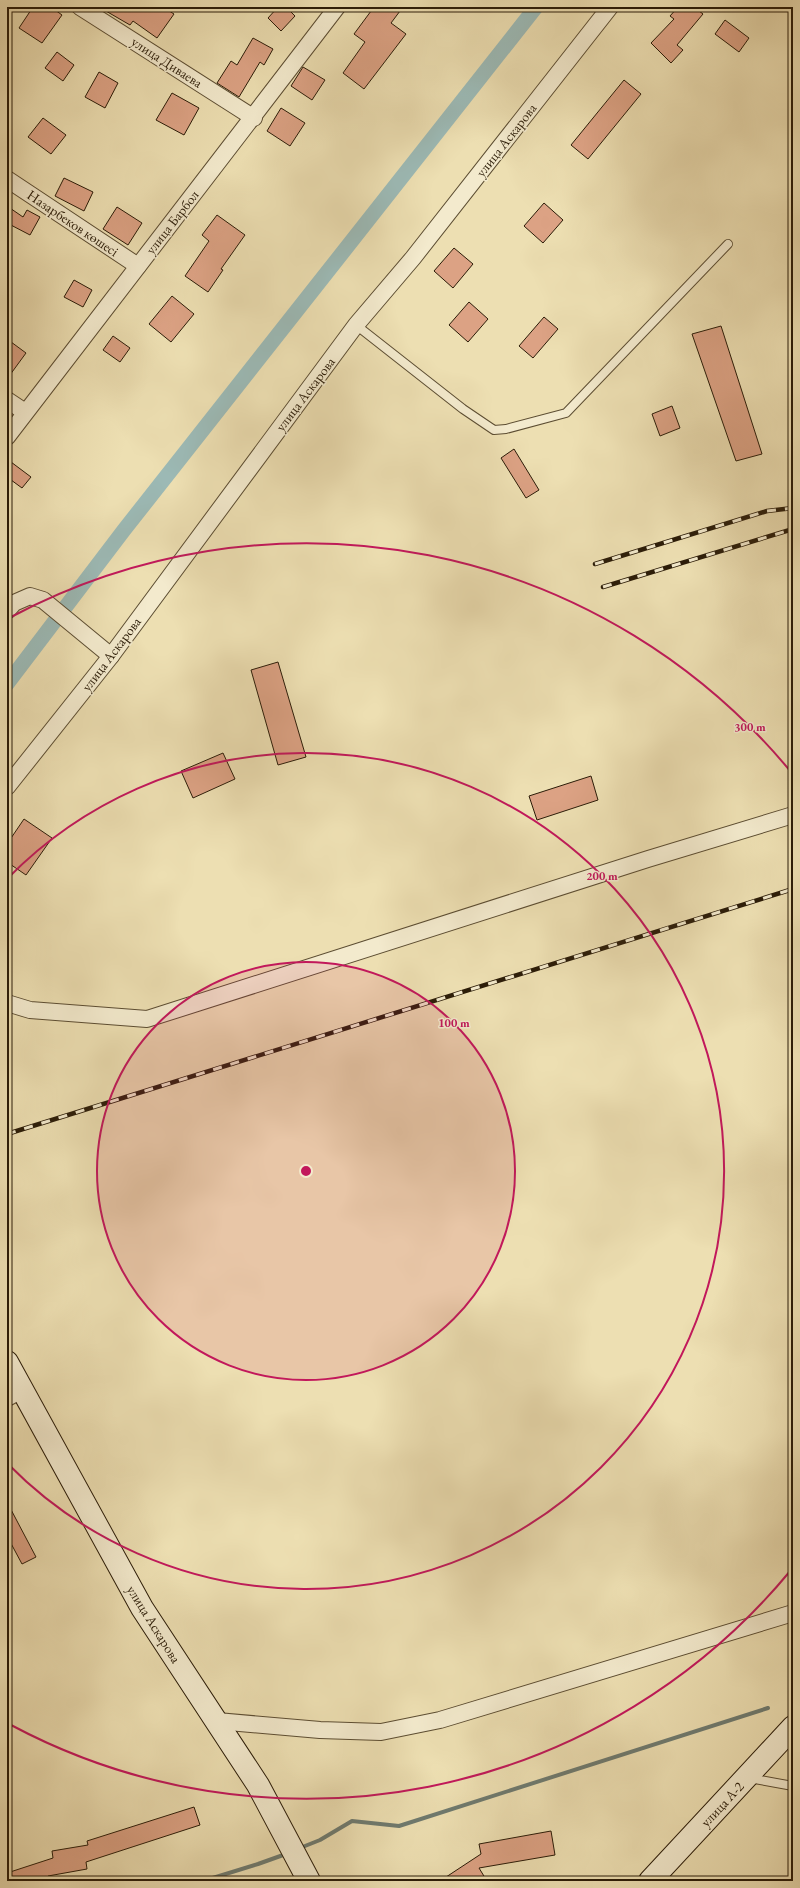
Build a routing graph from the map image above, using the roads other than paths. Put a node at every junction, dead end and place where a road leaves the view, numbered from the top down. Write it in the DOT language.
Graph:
graph roads {
  1 [pos="80,7"];
  2 [pos="337,7"];
  3 [pos="610,7"];
  4 [pos="254,118"];
  5 [pos="7,179"];
  6 [pos="728,244"];
  7 [pos="138,266"];
  8 [pos="356,326"];
  9 [pos="7,400"];
  10 [pos="25,412"];
  11 [pos="7,437"];
  12 [pos="7,611"];
  13 [pos="111,656"];
  14 [pos="7,787"];
  15 [pos="793,815"];
  16 [pos="7,1003"];
  17 [pos="7,1362"];
  18 [pos="15,1394"];
  19 [pos="793,1613"];
  20 [pos="217,1721"];
  21 [pos="793,1727"];
  22 [pos="746,1778"];
  23 [pos="793,1786"];
  24 [pos="309,1881"];
  25 [pos="650,1881"];
  1 -- 4 [label="street, улица Диваева"];
  2 -- 4 [label="street, улица Барбол"];
  3 -- 8 [label="street, улица Аскарова"];
  4 -- 7 [label="street, улица Барбол"];
  5 -- 7 [label="street, Назарбеков көшесі"];
  6 -- 8 [label="lane"];
  7 -- 10 [label="street, улица Барбол"];
  8 -- 13 [label="street, улица Аскарова"];
  9 -- 10 [label="street"];
  10 -- 11 [label="street, улица Барбол"];
  12 -- 13 [label="street"];
  13 -- 14 [label="street, улица Аскарова"];
  15 -- 16 [label="street"];
  17 -- 18 [label="main road, улица Аскарова"];
  18 -- 20 [label="main road, улица Аскарова"];
  19 -- 20 [label="street"];
  20 -- 24 [label="main road, улица Аскарова"];
  21 -- 22 [label="main road, улица А-2"];
  22 -- 23 [label="lane"];
  22 -- 25 [label="main road, улица А-2"];
}
